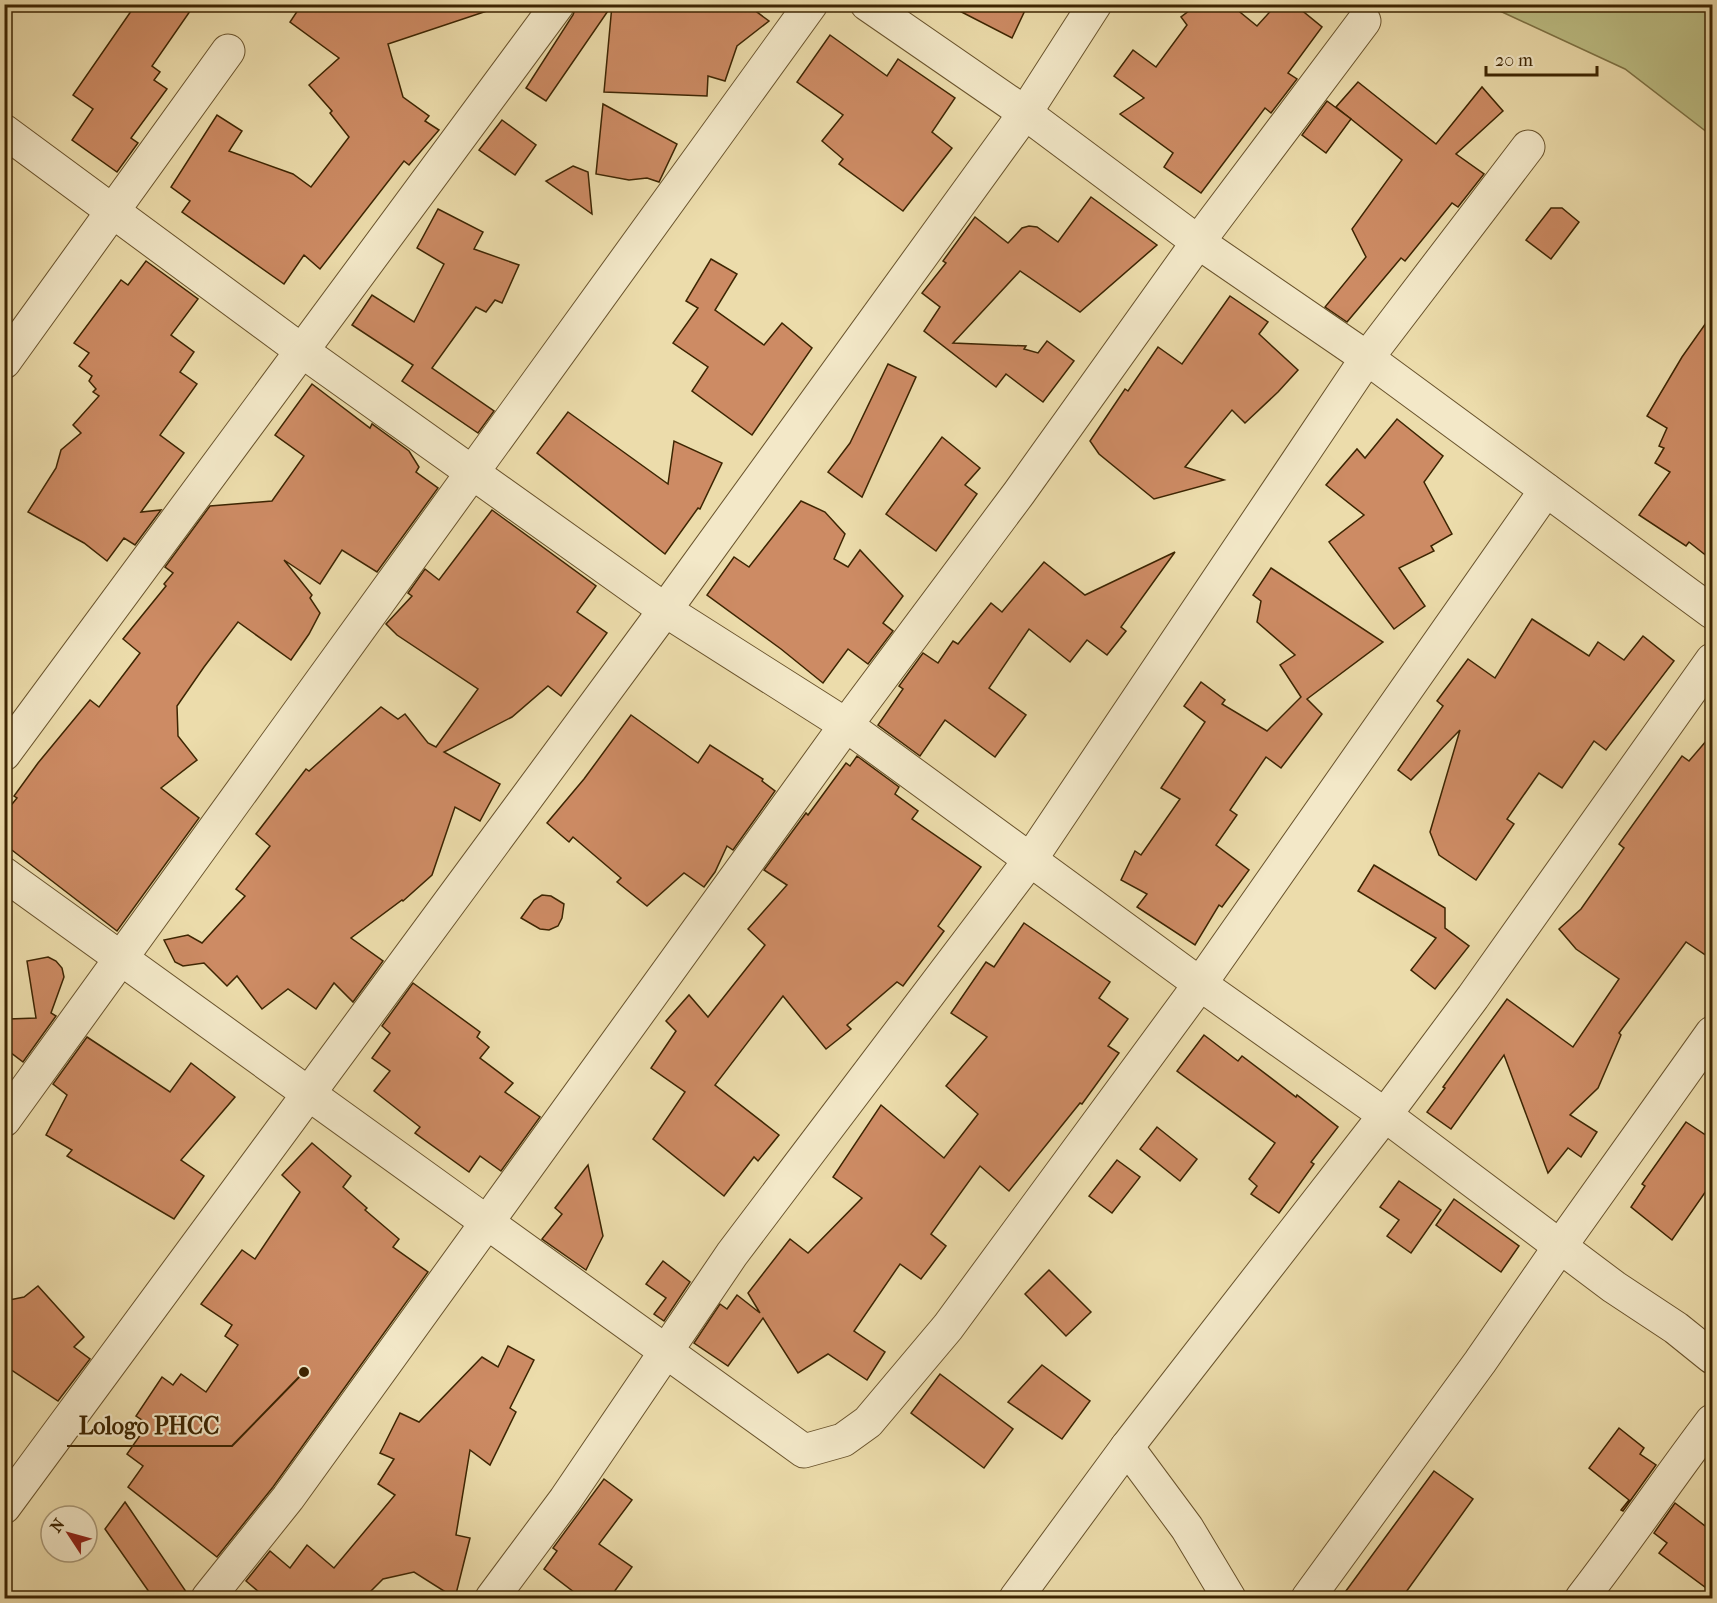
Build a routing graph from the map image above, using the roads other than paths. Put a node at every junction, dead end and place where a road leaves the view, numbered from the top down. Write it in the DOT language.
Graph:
graph roads {
  1 [pos="558,4"];
  2 [pos="811,4"];
  3 [pos="867,4"];
  4 [pos="1095,4"];
  5 [pos="1364,21"];
  6 [pos="228,51"];
  7 [pos="1025,113"];
  8 [pos="4,130"];
  9 [pos="1528,147"];
  10 [pos="113,211"];
  11 [pos="1198,242"];
  12 [pos="302,351"];
  13 [pos="1367,358"];
  14 [pos="4,362"];
  15 [pos="473,472"];
  16 [pos="1546,490"];
  17 [pos="665,610"];
  18 [pos="1713,612"];
  19 [pos="1713,660"];
  20 [pos="846,725"];
  21 [pos="4,754"];
  22 [pos="1030,860"];
  23 [pos="4,874"];
  24 [pos="121,958"];
  25 [pos="1200,984"];
  26 [pos="1713,1033"];
  27 [pos="309,1093"];
  28 [pos="1385,1115"];
  29 [pos="4,1120"];
  30 [pos="488,1222"];
  31 [pos="1561,1245"];
  32 [pos="666,1352"];
  33 [pos="1713,1357"];
  34 [pos="1713,1421"];
  35 [pos="1127,1447"];
  36 [pos="4,1507"];
  37 [pos="208,1599"];
  38 [pos="492,1599"];
  39 [pos="1016,1599"];
  40 [pos="1229,1599"];
  41 [pos="1308,1599"];
  42 [pos="1582,1599"];
  1 -- 12 [label="street"];
  2 -- 15 [label="street"];
  3 -- 7 [label="street"];
  4 -- 7 [label="street"];
  5 -- 11 [label="street"];
  6 -- 10 [label="street"];
  7 -- 11 [label="street"];
  7 -- 17 [label="street"];
  8 -- 10 [label="street"];
  9 -- 13 [label="street"];
  10 -- 12 [label="street"];
  10 -- 14 [label="street"];
  11 -- 13 [label="street"];
  11 -- 20 [label="street"];
  12 -- 15 [label="street"];
  12 -- 21 [label="street"];
  13 -- 16 [label="street"];
  13 -- 22 [label="street"];
  15 -- 17 [label="street"];
  15 -- 24 [label="street"];
  16 -- 18 [label="street"];
  16 -- 25 [label="street"];
  17 -- 20 [label="street"];
  17 -- 27 [label="street"];
  19 -- 28 [label="street"];
  20 -- 22 [label="street"];
  20 -- 30 [label="street"];
  22 -- 25 [label="street"];
  22 -- 32 [label="street"];
  23 -- 24 [label="street"];
  24 -- 27 [label="street"];
  24 -- 29 [label="street"];
  25 -- 28 [label="street"];
  25 -- 32 [label="street"];
  26 -- 31 [label="street"];
  27 -- 30 [label="street"];
  27 -- 36 [label="street"];
  28 -- 31 [label="street"];
  28 -- 35 [label="street"];
  30 -- 32 [label="street"];
  30 -- 37 [label="street"];
  31 -- 33 [label="street"];
  31 -- 41 [label="street"];
  32 -- 38 [label="street"];
  34 -- 42 [label="street"];
  35 -- 39 [label="street"];
  35 -- 40 [label="street"];
}
